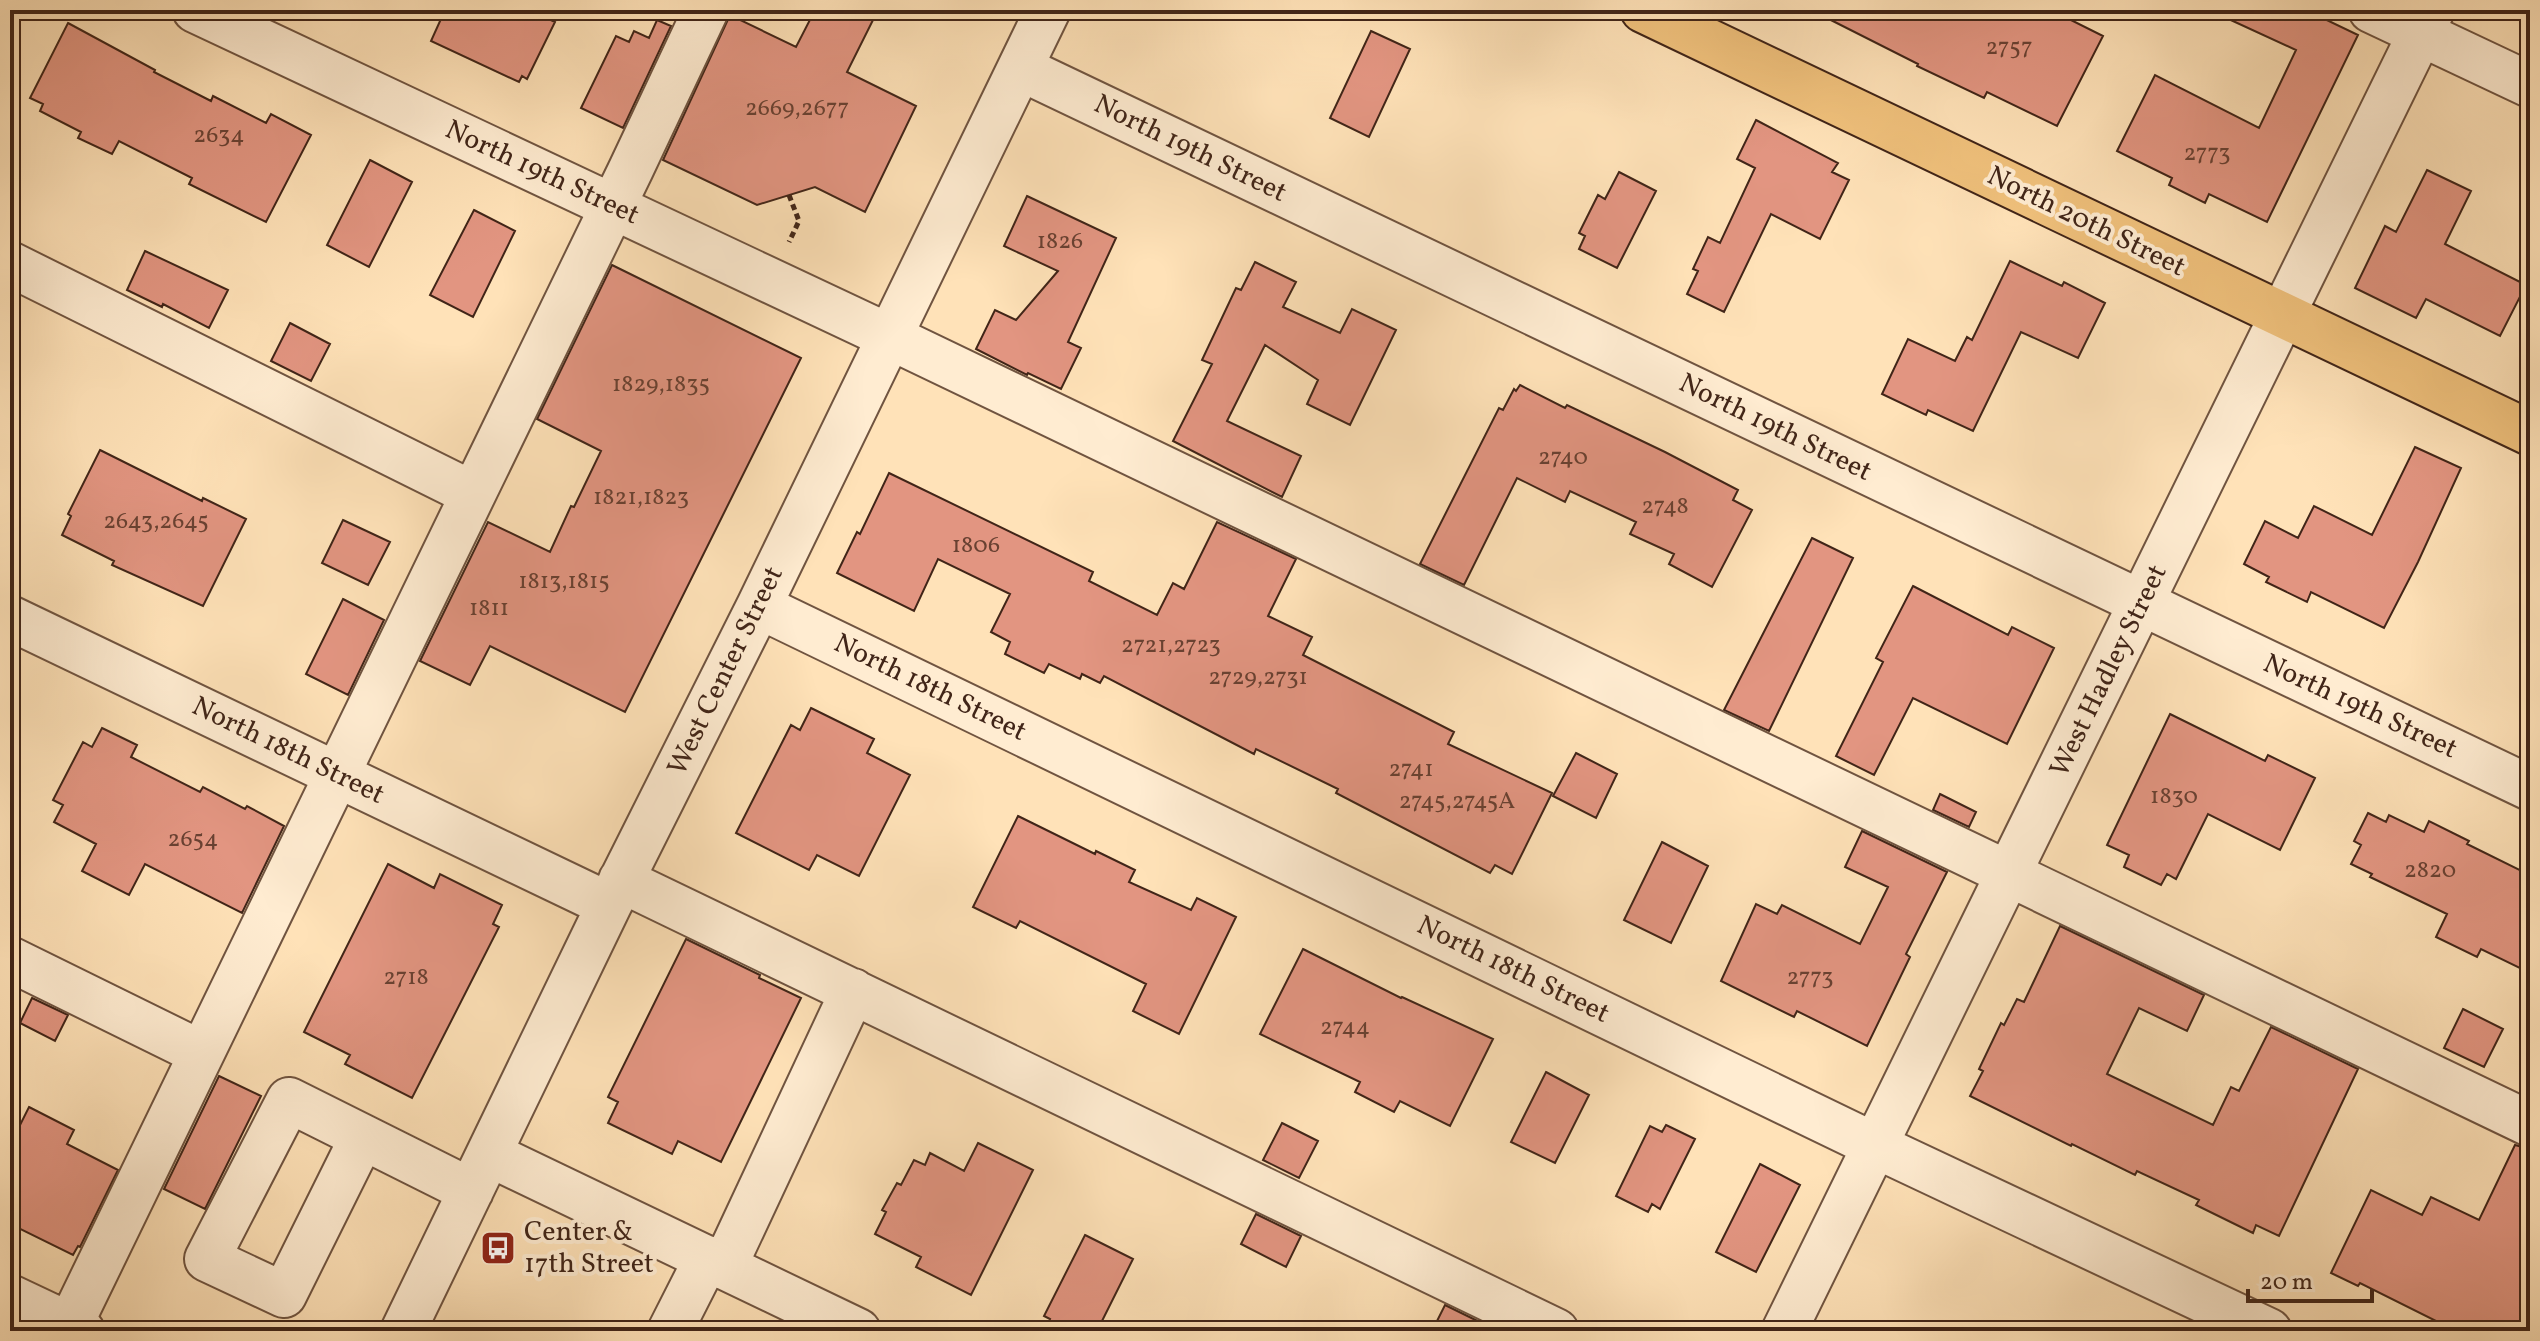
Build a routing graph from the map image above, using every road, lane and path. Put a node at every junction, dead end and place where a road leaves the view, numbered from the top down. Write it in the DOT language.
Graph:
graph roads {
  1 [pos="195,10"];
  2 [pos="706,10"];
  3 [pos="1048,10"];
  4 [pos="1643,10"];
  5 [pos="2371,10"];
  6 [pos="2426,22"];
  7 [pos="1020,68"];
  8 [pos="2530,85"];
  9 [pos="789,195"];
  10 [pos="613,207"];
  11 [pos="788,244"];
  12 [pos="10,264"];
  13 [pos="2282,317"];
  14 [pos="888,336"];
  15 [pos="2530,433"];
  16 [pos="473,494"];
  17 [pos="2142,604"];
  18 [pos="759,606"];
  19 [pos="10,618"];
  20 [pos="336,774"];
  21 [pos="2530,788"];
  22 [pos="2008,874"];
  23 [pos="615,892"];
  24 [pos="10,959"];
  25 [pos="853,991"];
  26 [pos="201,1053"];
  27 [pos="2530,1124"];
  28 [pos="362,1138"];
  29 [pos="1874,1145"];
  30 [pos="480,1172"];
  31 [pos="716,1262"];
  32 [pos="10,1297"];
  33 [pos="73,1329"];
  34 [pos="403,1331"];
  35 [pos="670,1331"];
  36 [pos="858,1331"];
  37 [pos="1556,1331"];
  38 [pos="1784,1331"];
  39 [pos="2269,1331"];
  1 -- 10 [label="street, North 19th Street"];
  2 -- 10 [label="street"];
  3 -- 7 [label="street, West Center Street"];
  4 -- 13 [label="main road, North 20th Street"];
  5 -- 6 [label="street"];
  6 -- 8 [label="street"];
  6 -- 13 [label="street, West Hadley Street"];
  7 -- 14 [label="street, West Center Street"];
  7 -- 17 [label="street, North 19th Street"];
  9 -- 11 [label="path"];
  10 -- 14 [label="street, North 19th Street"];
  10 -- 16 [label="street"];
  12 -- 16 [label="street"];
  13 -- 15 [label="main road, North 20th Street"];
  13 -- 17 [label="street, West Hadley Street"];
  14 -- 18 [label="street, West Center Street"];
  14 -- 22 [label="street, North 19th Street"];
  16 -- 20 [label="street"];
  17 -- 21 [label="street, North 19th Street"];
  17 -- 22 [label="street, West Hadley Street"];
  18 -- 23 [label="street, West Center Street"];
  18 -- 29 [label="street, North 18th Street"];
  19 -- 20 [label="street, North 18th Street"];
  20 -- 23 [label="street, North 18th Street"];
  20 -- 26 [label="street"];
  22 -- 27 [label="street, North 19th Street"];
  22 -- 29 [label="street, West Hadley Street"];
  23 -- 25 [label="street, North 18th Street"];
  23 -- 30 [label="street, West Center Street"];
  24 -- 26 [label="street"];
  25 -- 31 [label="street"];
  25 -- 37 [label="street, North 18th Street"];
  26 -- 33 [label="street"];
  28 -- 30 [label="street"];
  29 -- 38 [label="street, West Hadley Street"];
  29 -- 39 [label="street, North 18th Street"];
  30 -- 31 [label="street"];
  30 -- 34 [label="street, West Center Street"];
  31 -- 35 [label="street"];
  31 -- 36 [label="street"];
  32 -- 33 [label="street"];
}
